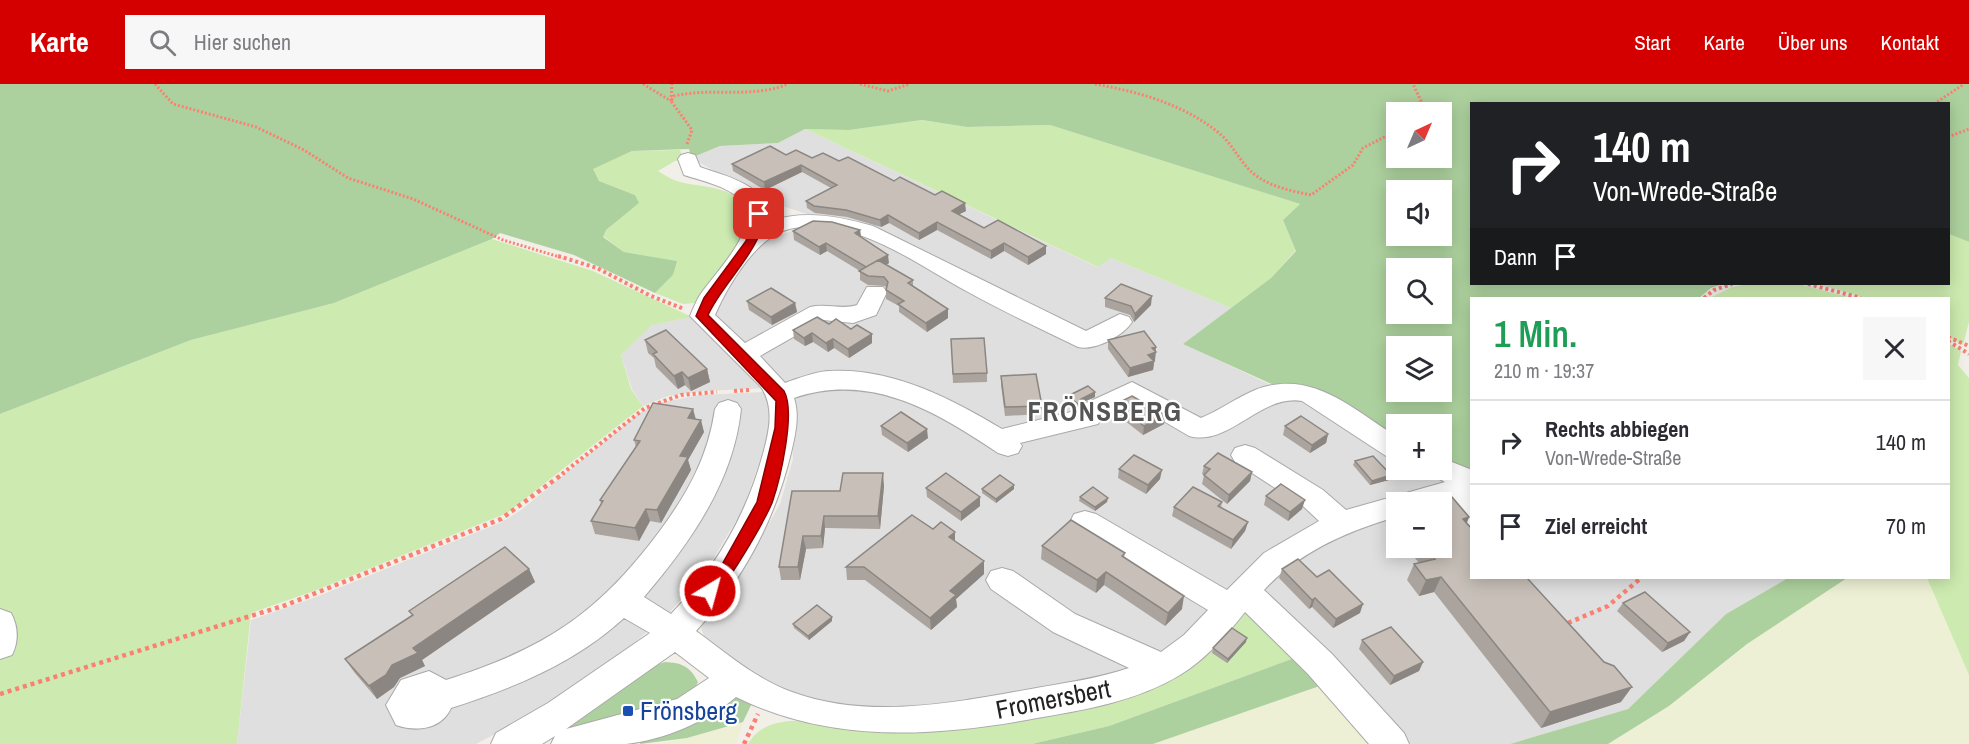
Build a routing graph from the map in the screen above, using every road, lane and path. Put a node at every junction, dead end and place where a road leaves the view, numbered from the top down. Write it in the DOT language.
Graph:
graph roads {
  1 [pos="155,84"];
  2 [pos="643,84"];
  3 [pos="672,84"];
  4 [pos="788,84"];
  5 [pos="860,84"];
  6 [pos="910,84"];
  7 [pos="1095,84"];
  8 [pos="1413,84"];
  9 [pos="1964,84"];
  10 [pos="671,101"];
  11 [pos="1420,102"];
  12 [pos="1937,102"];
  13 [pos="1969,129"];
  14 [pos="1386,136"];
  15 [pos="1950,136"];
  16 [pos="688,159"];
  17 [pos="751,196"];
  18 [pos="818,220"];
  19 [pos="751,241"];
  20 [pos="1729,285"];
  21 [pos="1812,285"];
  22 [pos="875,292"];
  23 [pos="1705,297"];
  24 [pos="1857,297"];
  25 [pos="702,316"];
  26 [pos="1120,322"];
  27 [pos="1950,340"];
  28 [pos="1950,340"];
  29 [pos="1969,346"];
  30 [pos="1969,354"];
  31 [pos="744,355"];
  32 [pos="777,391"];
  33 [pos="728,409"];
  34 [pos="1386,443"];
  35 [pos="1245,455"];
  36 [pos="1458,482"];
  37 [pos="1434,492"];
  38 [pos="1386,509"];
  39 [pos="1470,511"];
  40 [pos="1085,522"];
  41 [pos="1341,523"];
  42 [pos="1640,579"];
  43 [pos="1002,580"];
  44 [pos="1237,599"];
  45 [pos="622,600"];
  46 [pos="0,622"];
  47 [pos="1568,623"];
  48 [pos="674,632"];
  49 [pos="0,645"];
  50 [pos="1163,668"];
  51 [pos="735,678"];
  52 [pos="0,694"];
  53 [pos="439,696"];
  54 [pos="766,697"];
  55 [pos="509,744"];
  56 [pos="569,744"];
  57 [pos="744,744"];
  58 [pos="1391,744"];
  1 -- 25 [label="path"];
  2 -- 10 [label="path"];
  3 -- 10 [label="path"];
  4 -- 10 [label="path"];
  5 -- 6 [label="path"];
  7 -- 14 [label="path"];
  8 -- 11 [label="path"];
  9 -- 12 [label="path"];
  10 -- 16 [label="path"];
  13 -- 15 [label="path"];
  16 -- 17 [label="street"];
  17 -- 18 [label="street"];
  17 -- 19 [label="street"];
  18 -- 19 [label="street"];
  18 -- 26 [label="street"];
  19 -- 25 [label="street"];
  20 -- 23 [label="path"];
  21 -- 24 [label="path"];
  22 -- 31 [label="street"];
  25 -- 31 [label="street"];
  27 -- 29 [label="path"];
  28 -- 30 [label="path"];
  31 -- 32 [label="street"];
  32 -- 34 [label="street"];
  32 -- 48 [label="street"];
  32 -- 52 [label="path"];
  33 -- 45 [label="street"];
  35 -- 41 [label="street"];
  36 -- 37 [label="street"];
  36 -- 39 [label="street"];
  38 -- 41 [label="street, Fromersbert"];
  40 -- 44 [label="street"];
  41 -- 44 [label="street, Fromersbert"];
  42 -- 47 [label="path"];
  43 -- 50 [label="street"];
  44 -- 50 [label="street, Fromersbert"];
  44 -- 58 [label="street"];
  45 -- 48 [label="street, Fromersbert"];
  45 -- 53 [label="street"];
  46 -- 49 [label="street"];
  48 -- 51 [label="street, Fromersbert"];
  48 -- 55 [label="street"];
  50 -- 54 [label="street, Fromersbert"];
  51 -- 54 [label="street, Fromersbert"];
  51 -- 56 [label="street"];
  54 -- 57 [label="path"];
}
